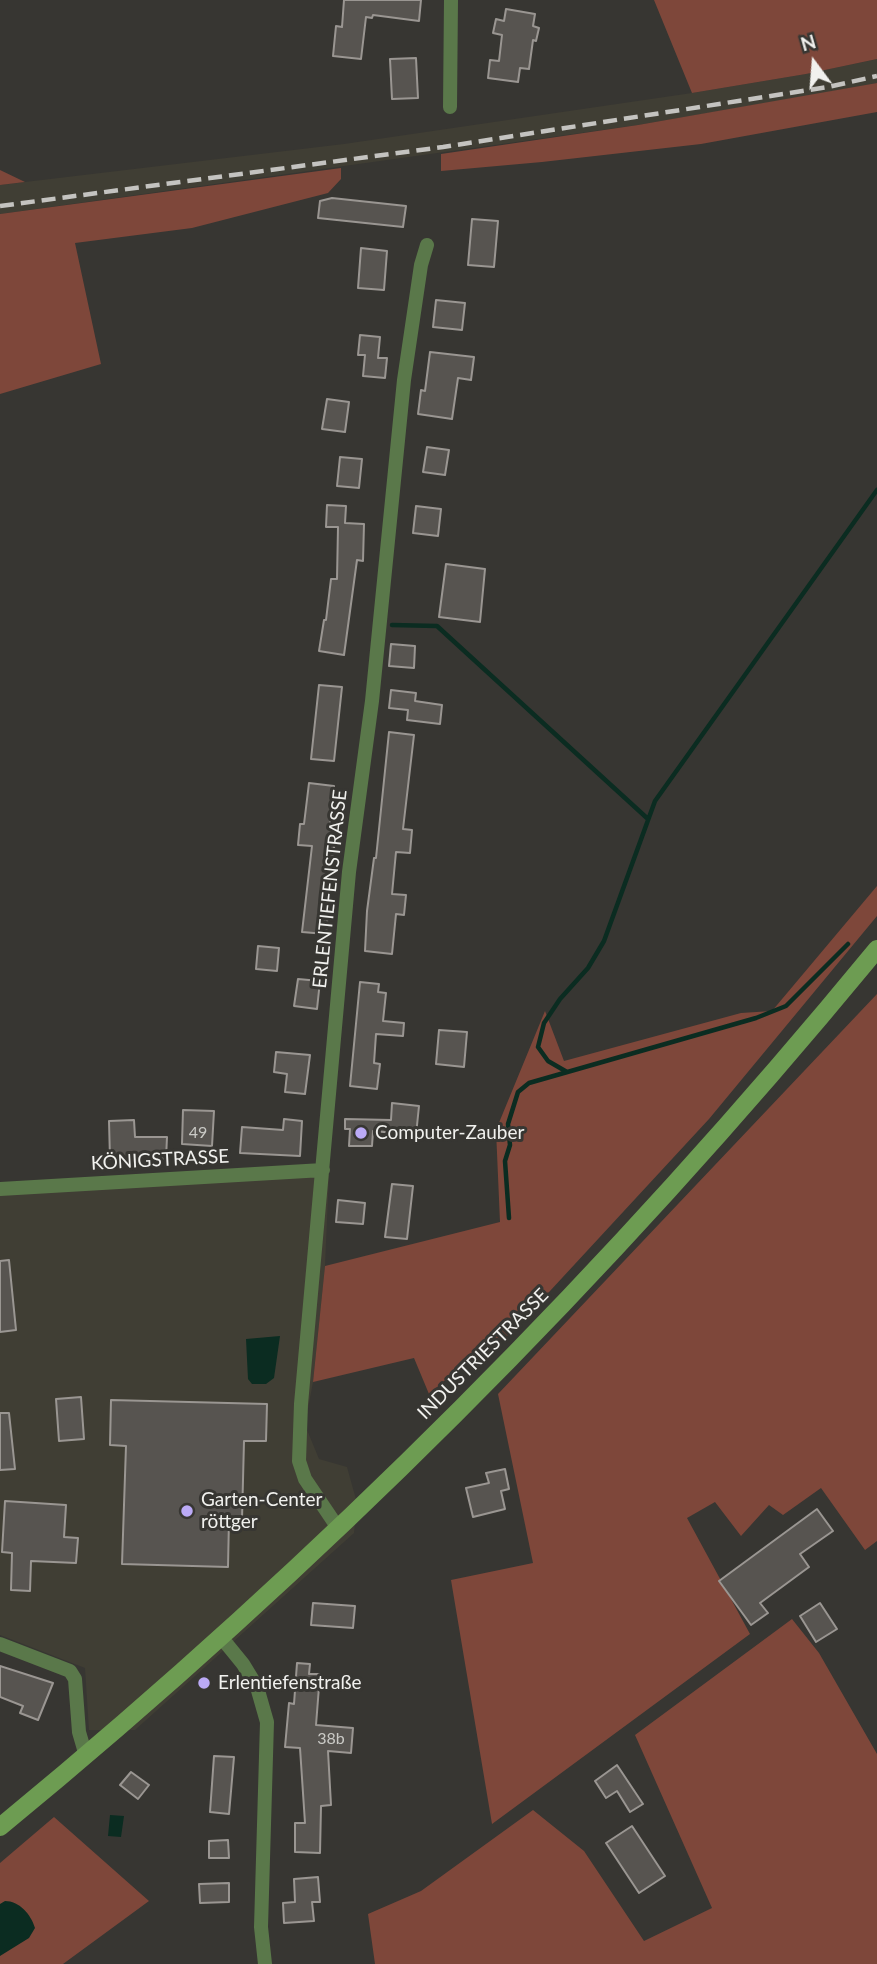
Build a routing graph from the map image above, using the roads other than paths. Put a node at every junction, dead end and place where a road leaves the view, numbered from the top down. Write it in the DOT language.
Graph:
graph roads {
  1 [pos="451,0"];
  2 [pos="450,107"];
  3 [pos="427,245"];
  4 [pos="877,949"];
  5 [pos="323,1170"];
  6 [pos="0,1189"];
  7 [pos="338,1528"];
  8 [pos="221,1637"];
  9 [pos="0,1644"];
  10 [pos="86,1756"];
  11 [pos="0,1827"];
  12 [pos="265,1964"];
  1 -- 2 [label="street"];
  3 -- 5 [label="street, ERLENTIEFENSTRASSE"];
  4 -- 7 [label="street, INDUSTRIESTRASSE"];
  5 -- 6 [label="street, KÖNIGSTRASSE"];
  5 -- 7 [label="street, ERLENTIEFENSTRASSE"];
  7 -- 8 [label="street, INDUSTRIESTRASSE"];
  8 -- 10 [label="street, INDUSTRIESTRASSE"];
  8 -- 12 [label="street"];
  9 -- 10 [label="street"];
  10 -- 11 [label="street, INDUSTRIESTRASSE"];
}
